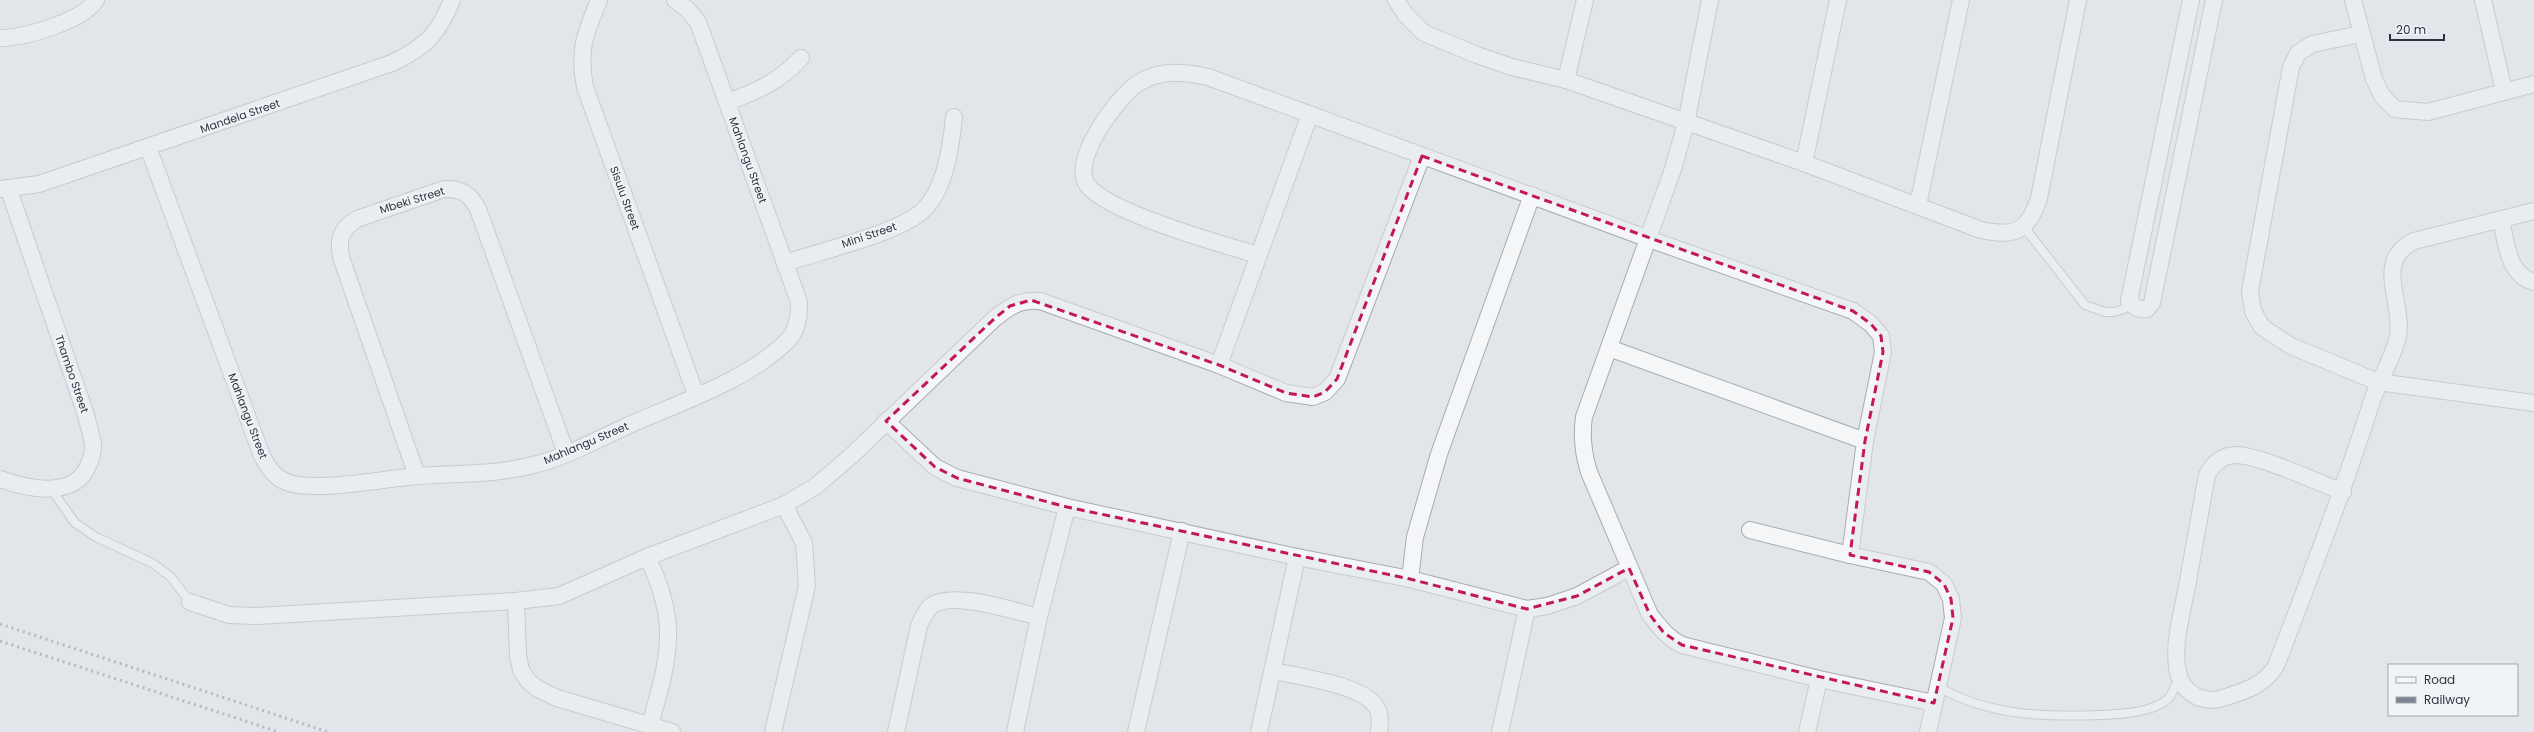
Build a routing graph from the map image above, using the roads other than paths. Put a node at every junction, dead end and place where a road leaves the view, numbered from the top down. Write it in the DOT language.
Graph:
graph roads {
  1 [pos="96,0"];
  2 [pos="452,0"];
  3 [pos="600,0"];
  4 [pos="675,0"];
  5 [pos="1396,0"];
  6 [pos="1584,0"];
  7 [pos="1710,0"];
  8 [pos="1838,0"];
  9 [pos="1961,0"];
  10 [pos="2078,0"];
  11 [pos="2191,0"];
  12 [pos="2214,0"];
  13 [pos="2353,0"];
  14 [pos="2483,0"];
  15 [pos="2361,34"];
  16 [pos="0,38"];
  17 [pos="801,58"];
  18 [pos="1566,80"];
  19 [pos="2534,84"];
  20 [pos="2504,91"];
  21 [pos="727,102"];
  22 [pos="1310,114"];
  23 [pos="954,117"];
  24 [pos="1686,123"];
  25 [pos="148,147"];
  26 [pos="1422,156"];
  27 [pos="1804,163"];
  28 [pos="4,189"];
  29 [pos="1532,195"];
  30 [pos="1918,205"];
  31 [pos="2534,212"];
  32 [pos="2501,220"];
  33 [pos="2024,227"];
  34 [pos="1649,239"];
  35 [pos="1258,255"];
  36 [pos="785,263"];
  37 [pos="2534,282"];
  38 [pos="2129,301"];
  39 [pos="1609,348"];
  40 [pos="1219,365"];
  41 [pos="2378,382"];
  42 [pos="696,395"];
  43 [pos="2534,403"];
  44 [pos="886,421"];
  45 [pos="1865,441"];
  46 [pos="566,453"];
  47 [pos="417,476"];
  48 [pos="0,479"];
  49 [pos="51,489"];
  50 [pos="2343,492"];
  51 [pos="784,505"];
  52 [pos="1067,507"];
  53 [pos="1750,530"];
  54 [pos="1182,532"];
  55 [pos="1850,555"];
  56 [pos="647,557"];
  57 [pos="1297,557"];
  58 [pos="1629,568"];
  59 [pos="1410,579"];
  60 [pos="516,601"];
  61 [pos="190,602"];
  62 [pos="1527,609"];
  63 [pos="1039,617"];
  64 [pos="1274,671"];
  65 [pos="2179,676"];
  66 [pos="1819,679"];
  67 [pos="1938,687"];
  68 [pos="1934,703"];
  69 [pos="650,726"];
  70 [pos="672,732"];
  71 [pos="773,732"];
  72 [pos="896,732"];
  73 [pos="1015,732"];
  74 [pos="1136,732"];
  75 [pos="1259,732"];
  76 [pos="1379,732"];
  77 [pos="1500,732"];
  78 [pos="1807,732"];
  79 [pos="1928,732"];
  1 -- 16 [label="street"];
  2 -- 25 [label="street, Mandela Street"];
  3 -- 42 [label="street, Sisulu Street"];
  4 -- 21 [label="street, Mahlangu Street"];
  5 -- 18 [label="street"];
  6 -- 18 [label="street"];
  7 -- 24 [label="street"];
  8 -- 27 [label="street"];
  9 -- 30 [label="street"];
  10 -- 33 [label="street"];
  11 -- 38 [label="street"];
  12 -- 38 [label="street"];
  13 -- 15 [label="street"];
  14 -- 20 [label="street"];
  15 -- 20 [label="street"];
  15 -- 41 [label="street"];
  17 -- 21 [label="street"];
  18 -- 24 [label="street"];
  19 -- 20 [label="street"];
  21 -- 36 [label="street, Mahlangu Street"];
  22 -- 26 [label="street"];
  22 -- 35 [label="street"];
  22 -- 35 [label="street"];
  23 -- 36 [label="street, Mini Street"];
  24 -- 27 [label="street"];
  24 -- 34 [label="street"];
  25 -- 28 [label="street, Mandela Street"];
  25 -- 47 [label="street, Mahlangu Street"];
  26 -- 29 [label="street"];
  26 -- 40 [label="street"];
  27 -- 30 [label="street"];
  28 -- 49 [label="street, Thambo Street"];
  29 -- 34 [label="street"];
  29 -- 59 [label="street"];
  30 -- 33 [label="street"];
  31 -- 32 [label="street"];
  32 -- 37 [label="street"];
  32 -- 41 [label="street"];
  33 -- 38 [label="lane"];
  34 -- 39 [label="street"];
  34 -- 45 [label="street"];
  35 -- 40 [label="street"];
  36 -- 42 [label="street, Mahlangu Street"];
  39 -- 45 [label="street"];
  39 -- 58 [label="street"];
  40 -- 44 [label="street"];
  41 -- 43 [label="street"];
  41 -- 50 [label="street"];
  42 -- 46 [label="street, Mahlangu Street"];
  44 -- 51 [label="street"];
  44 -- 52 [label="street"];
  45 -- 55 [label="street"];
  46 -- 47 [label="street, Mahlangu Street"];
  46 -- 47 [label="street, Mbeki Street"];
  48 -- 49 [label="street, Thambo Street"];
  49 -- 61 [label="lane"];
  50 -- 65 [label="street"];
  50 -- 65 [label="street"];
  51 -- 56 [label="street"];
  51 -- 71 [label="street"];
  52 -- 54 [label="street"];
  52 -- 63 [label="street"];
  53 -- 55 [label="street"];
  54 -- 57 [label="street"];
  54 -- 74 [label="street"];
  55 -- 67 [label="street"];
  56 -- 60 [label="street"];
  56 -- 69 [label="street"];
  57 -- 59 [label="street"];
  57 -- 64 [label="street"];
  58 -- 62 [label="street"];
  58 -- 66 [label="street"];
  59 -- 62 [label="street"];
  60 -- 61 [label="street"];
  60 -- 69 [label="street"];
  62 -- 77 [label="street"];
  63 -- 72 [label="street"];
  63 -- 73 [label="street"];
  64 -- 75 [label="street"];
  64 -- 76 [label="street"];
  65 -- 67 [label="lane"];
  66 -- 68 [label="street"];
  66 -- 78 [label="street"];
  67 -- 68 [label="street"];
  68 -- 79 [label="street"];
  69 -- 70 [label="street"];
}
